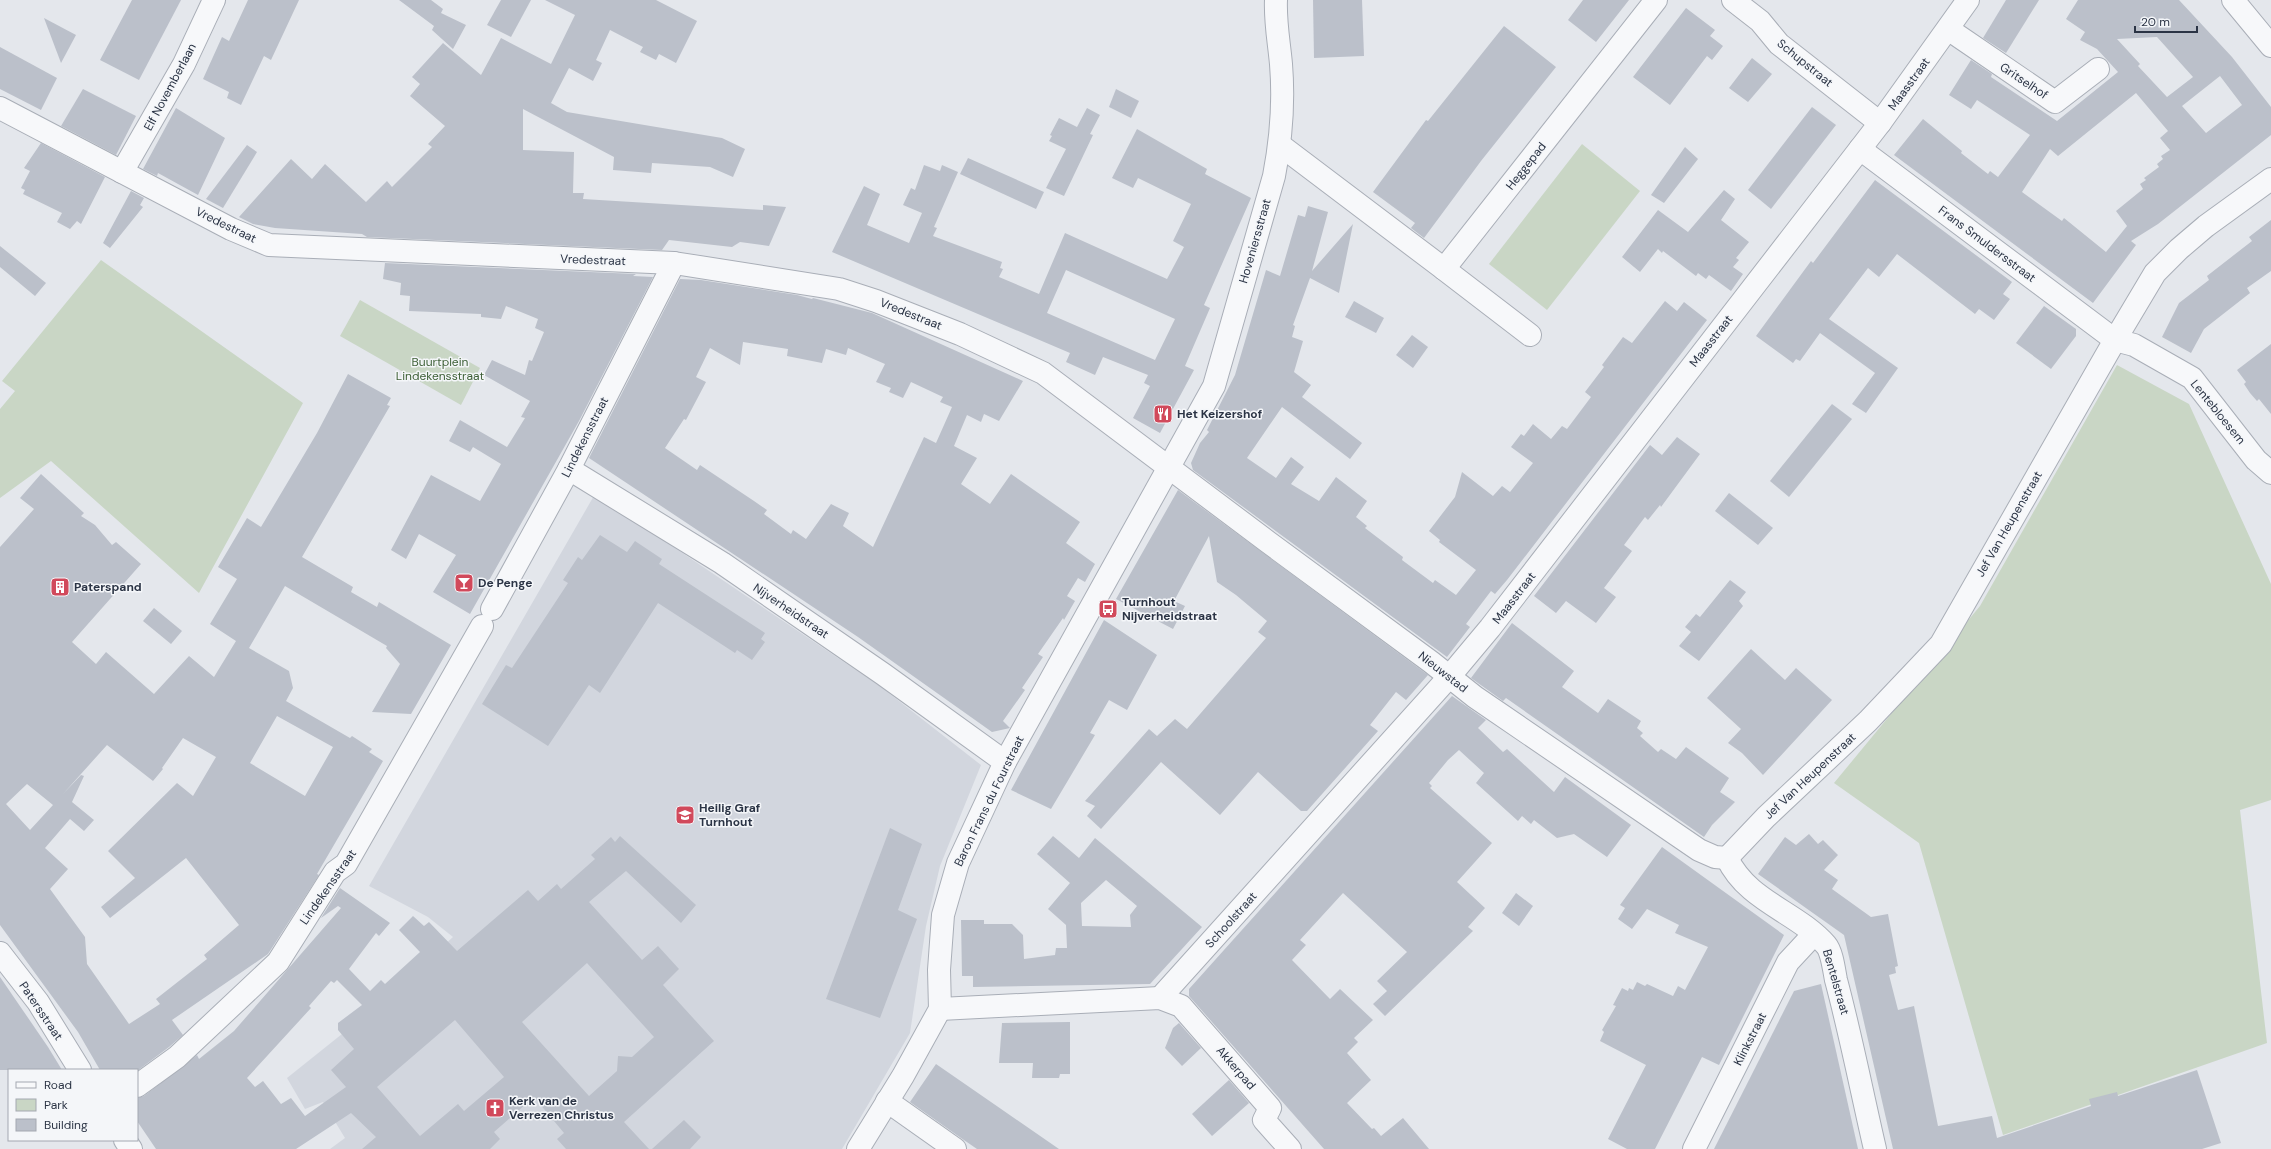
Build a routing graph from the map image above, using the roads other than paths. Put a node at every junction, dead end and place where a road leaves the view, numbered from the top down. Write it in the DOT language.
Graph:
graph roads {
  1 [pos="214,0"];
  2 [pos="1276,0"];
  3 [pos="1656,0"];
  4 [pos="1733,0"];
  5 [pos="1968,0"];
  6 [pos="2233,0"];
  7 [pos="1948,29"];
  8 [pos="2271,46"];
  9 [pos="2098,69"];
  10 [pos="0,108"];
  11 [pos="1880,123"];
  12 [pos="1280,145"];
  13 [pos="1860,149"];
  14 [pos="122,172"];
  15 [pos="2271,178"];
  16 [pos="674,263"];
  17 [pos="1444,268"];
  18 [pos="1530,335"];
  19 [pos="2114,340"];
  20 [pos="1169,468"];
  21 [pos="570,469"];
  22 [pos="2271,473"];
  23 [pos="1449,677"];
  24 [pos="1005,762"];
  25 [pos="1727,858"];
  26 [pos="1814,934"];
  27 [pos="0,953"];
  28 [pos="1160,998"];
  29 [pos="940,1009"];
  30 [pos="79,1069"];
  31 [pos="138,1085"];
  32 [pos="887,1101"];
  33 [pos="858,1149"];
  34 [pos="955,1149"];
  35 [pos="1290,1149"];
  36 [pos="1694,1149"];
  37 [pos="1875,1149"];
  1 -- 14 [label="street, Elf Novemberlaan"];
  2 -- 12 [label="street, Hoveniersstraat"];
  3 -- 17 [label="street, Heggepad"];
  4 -- 11 [label="street, Schupstraat"];
  5 -- 7 [label="street, Maasstraat"];
  6 -- 8 [label="street"];
  7 -- 9 [label="street, Gritselhof"];
  7 -- 11 [label="street, Maasstraat"];
  10 -- 14 [label="street, Vredestraat"];
  11 -- 13 [label="street, Maasstraat"];
  12 -- 17 [label="street"];
  12 -- 20 [label="street, Hoveniersstraat"];
  13 -- 19 [label="street, Frans Smuldersstraat"];
  13 -- 23 [label="street, Maasstraat"];
  14 -- 16 [label="street, Vredestraat"];
  15 -- 19 [label="street, Jef Van Heupenstraat"];
  16 -- 20 [label="street, Vredestraat"];
  16 -- 21 [label="street, Lindekensstraat"];
  17 -- 18 [label="street"];
  19 -- 22 [label="street, Lentebloesem"];
  19 -- 25 [label="street, Jef Van Heupenstraat"];
  20 -- 23 [label="street, Nieuwstad"];
  20 -- 24 [label="street, Baron Frans du Fourstraat"];
  21 -- 24 [label="street, Nijverheidstraat"];
  21 -- 31 [label="street, Lindekensstraat"];
  23 -- 25 [label="street, Nieuwstad"];
  23 -- 28 [label="street, Schoolstraat"];
  24 -- 29 [label="street, Baron Frans du Fourstraat"];
  25 -- 26 [label="street, Bentelstraat"];
  26 -- 36 [label="street, Klinkstraat"];
  26 -- 37 [label="street, Bentelstraat"];
  27 -- 30 [label="street, Patersstraat"];
  28 -- 29 [label="street"];
  28 -- 35 [label="street, Akkerpad"];
  29 -- 32 [label="street"];
  32 -- 33 [label="street"];
  32 -- 34 [label="street"];
}
